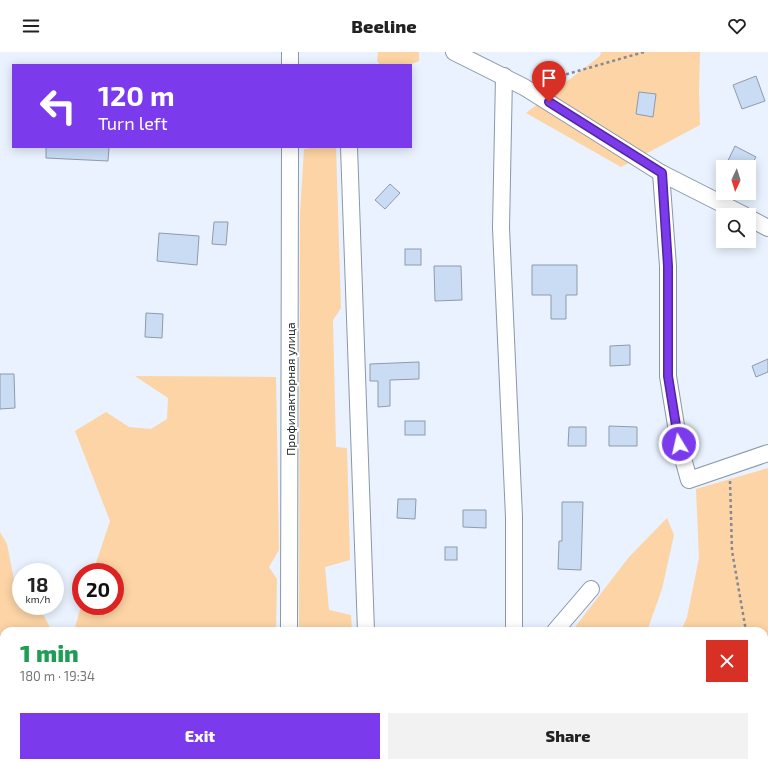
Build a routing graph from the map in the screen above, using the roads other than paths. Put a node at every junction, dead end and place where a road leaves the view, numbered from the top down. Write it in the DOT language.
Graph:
graph roads {
  1 [pos="290,52"];
  2 [pos="454,52"];
  3 [pos="290,64"];
  4 [pos="504,76"];
  5 [pos="290,148"];
  6 [pos="349,148"];
  7 [pos="662,173"];
  8 [pos="730,208"];
  9 [pos="756,222"];
  10 [pos="768,228"];
  11 [pos="768,453"];
  12 [pos="591,589"];
  13 [pos="290,627"];
  14 [pos="366,627"];
  15 [pos="514,627"];
  16 [pos="558,627"];
  1 -- 3 [label="street"];
  2 -- 4 [label="street"];
  4 -- 7 [label="street"];
  4 -- 15 [label="street"];
  5 -- 13 [label="street, Профилакторная улица"];
  6 -- 14 [label="street"];
  7 -- 8 [label="street"];
  7 -- 11 [label="street"];
  9 -- 10 [label="street"];
  12 -- 16 [label="street"];
}
